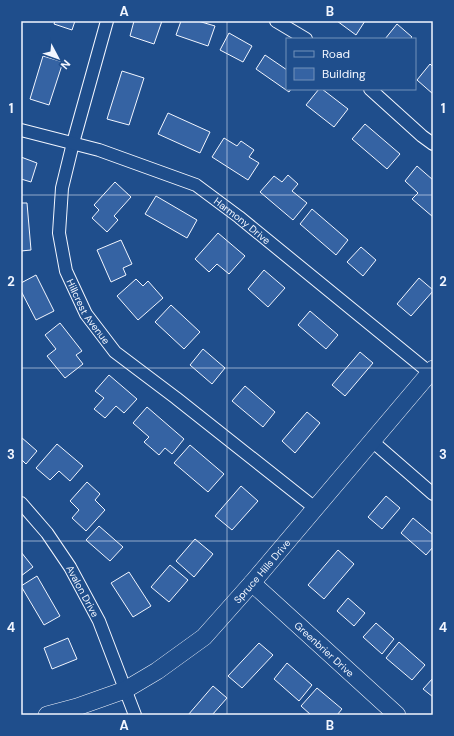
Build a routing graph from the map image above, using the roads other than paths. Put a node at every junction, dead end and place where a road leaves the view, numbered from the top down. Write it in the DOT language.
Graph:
graph roads {
  1 [pos="107,21"];
  2 [pos="282,22"];
  3 [pos="305,38"];
  4 [pos="371,90"];
  5 [pos="21,130"];
  6 [pos="73,143"];
  7 [pos="433,144"];
  8 [pos="432,371"];
  9 [pos="372,441"];
  10 [pos="433,494"];
  11 [pos="21,503"];
  12 [pos="315,508"];
  13 [pos="252,583"];
  14 [pos="125,690"];
  15 [pos="47,715"];
  16 [pos="134,715"];
  17 [pos="397,715"];
  1 -- 6 [label="street, Hillcrest Avenue"];
  2 -- 3 [label="street"];
  4 -- 7 [label="street"];
  5 -- 6 [label="street, Harmony Drive"];
  6 -- 8 [label="street, Harmony Drive"];
  6 -- 12 [label="street, Hillcrest Avenue"];
  8 -- 9 [label="main road, Spruce Hills Drive"];
  9 -- 10 [label="street"];
  9 -- 12 [label="main road, Spruce Hills Drive"];
  11 -- 14 [label="street, Avalon Drive"];
  12 -- 13 [label="main road, Spruce Hills Drive"];
  13 -- 14 [label="main road, Spruce Hills Drive"];
  13 -- 17 [label="main road, Greenbrier Drive"];
  14 -- 15 [label="main road, Spruce Hills Drive"];
  14 -- 16 [label="street, Avalon Drive"];
}
